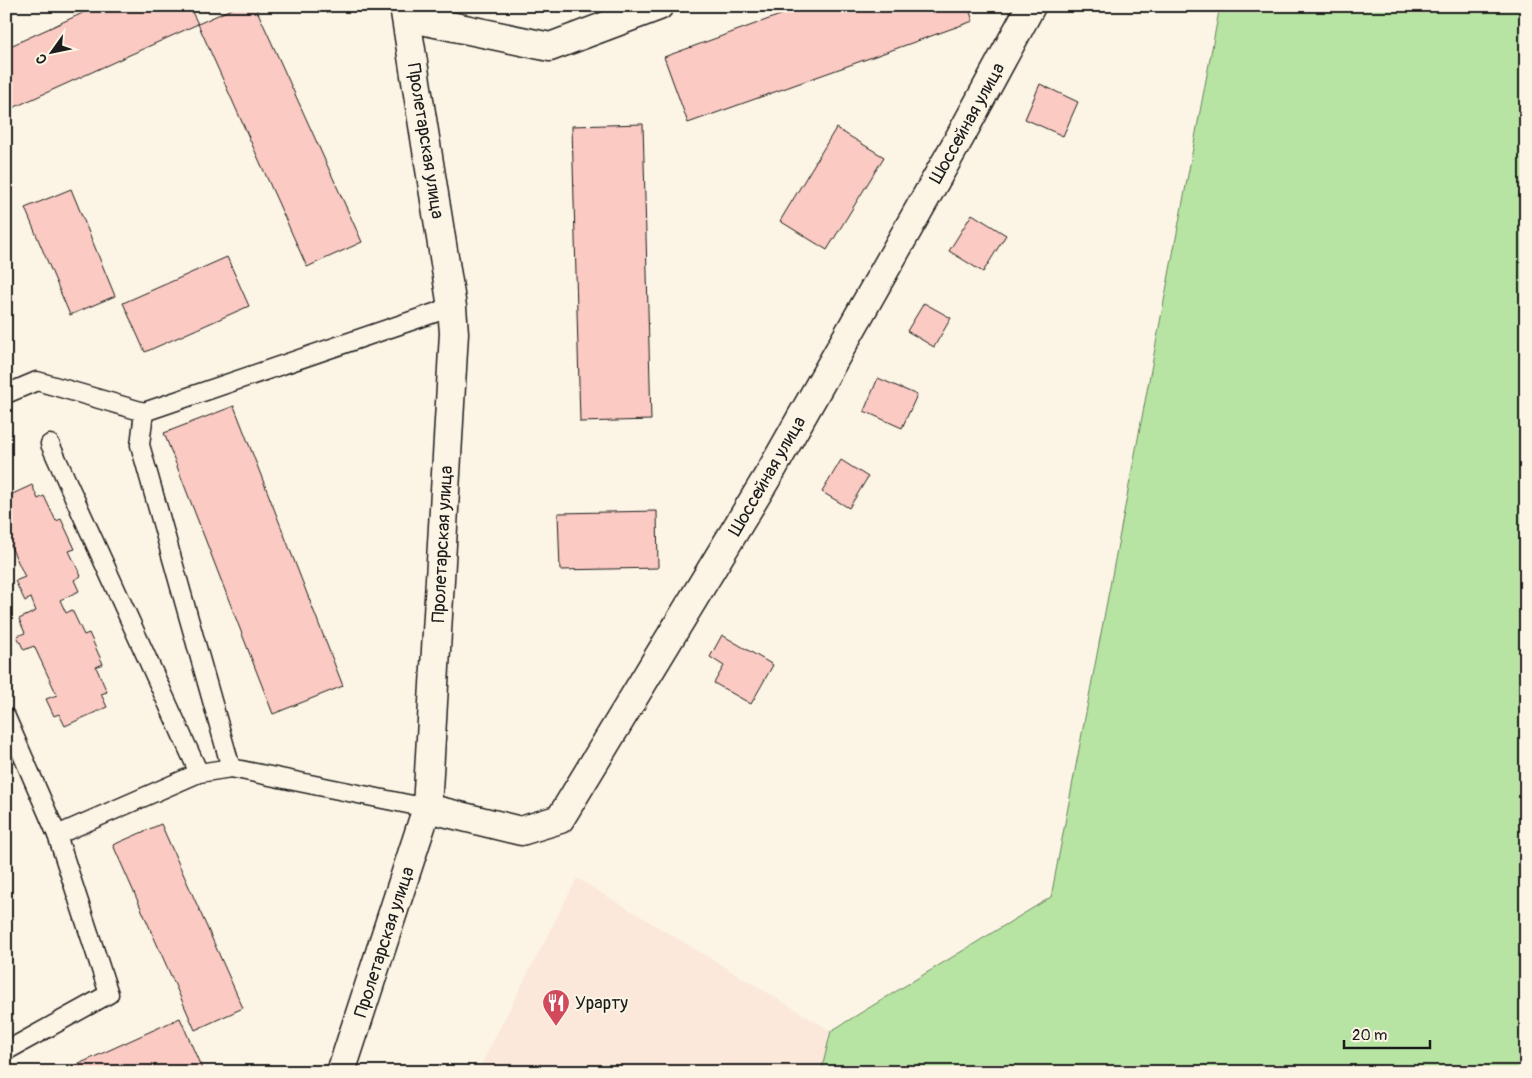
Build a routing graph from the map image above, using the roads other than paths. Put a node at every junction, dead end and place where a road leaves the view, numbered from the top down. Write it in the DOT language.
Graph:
graph roads {
  1 [pos="659,6"];
  2 [pos="1031,6"];
  3 [pos="406,12"];
  4 [pos="452,307"];
  5 [pos="6,394"];
  6 [pos="144,412"];
  7 [pos="50,444"];
  8 [pos="6,717"];
  9 [pos="231,768"];
  10 [pos="199,773"];
  11 [pos="427,808"];
  12 [pos="57,835"];
  13 [pos="6,1051"];
  14 [pos="342,1072"];
  1 -- 3 [label="street"];
  2 -- 11 [label="street, Шоссейная улица"];
  3 -- 4 [label="street, Пролетарская улица"];
  4 -- 6 [label="lane"];
  4 -- 11 [label="street, Пролетарская улица"];
  5 -- 6 [label="lane"];
  6 -- 9 [label="lane"];
  7 -- 10 [label="lane"];
  8 -- 12 [label="lane"];
  9 -- 10 [label="lane"];
  9 -- 11 [label="lane"];
  10 -- 12 [label="lane"];
  11 -- 14 [label="street, Пролетарская улица"];
  12 -- 13 [label="lane"];
}
